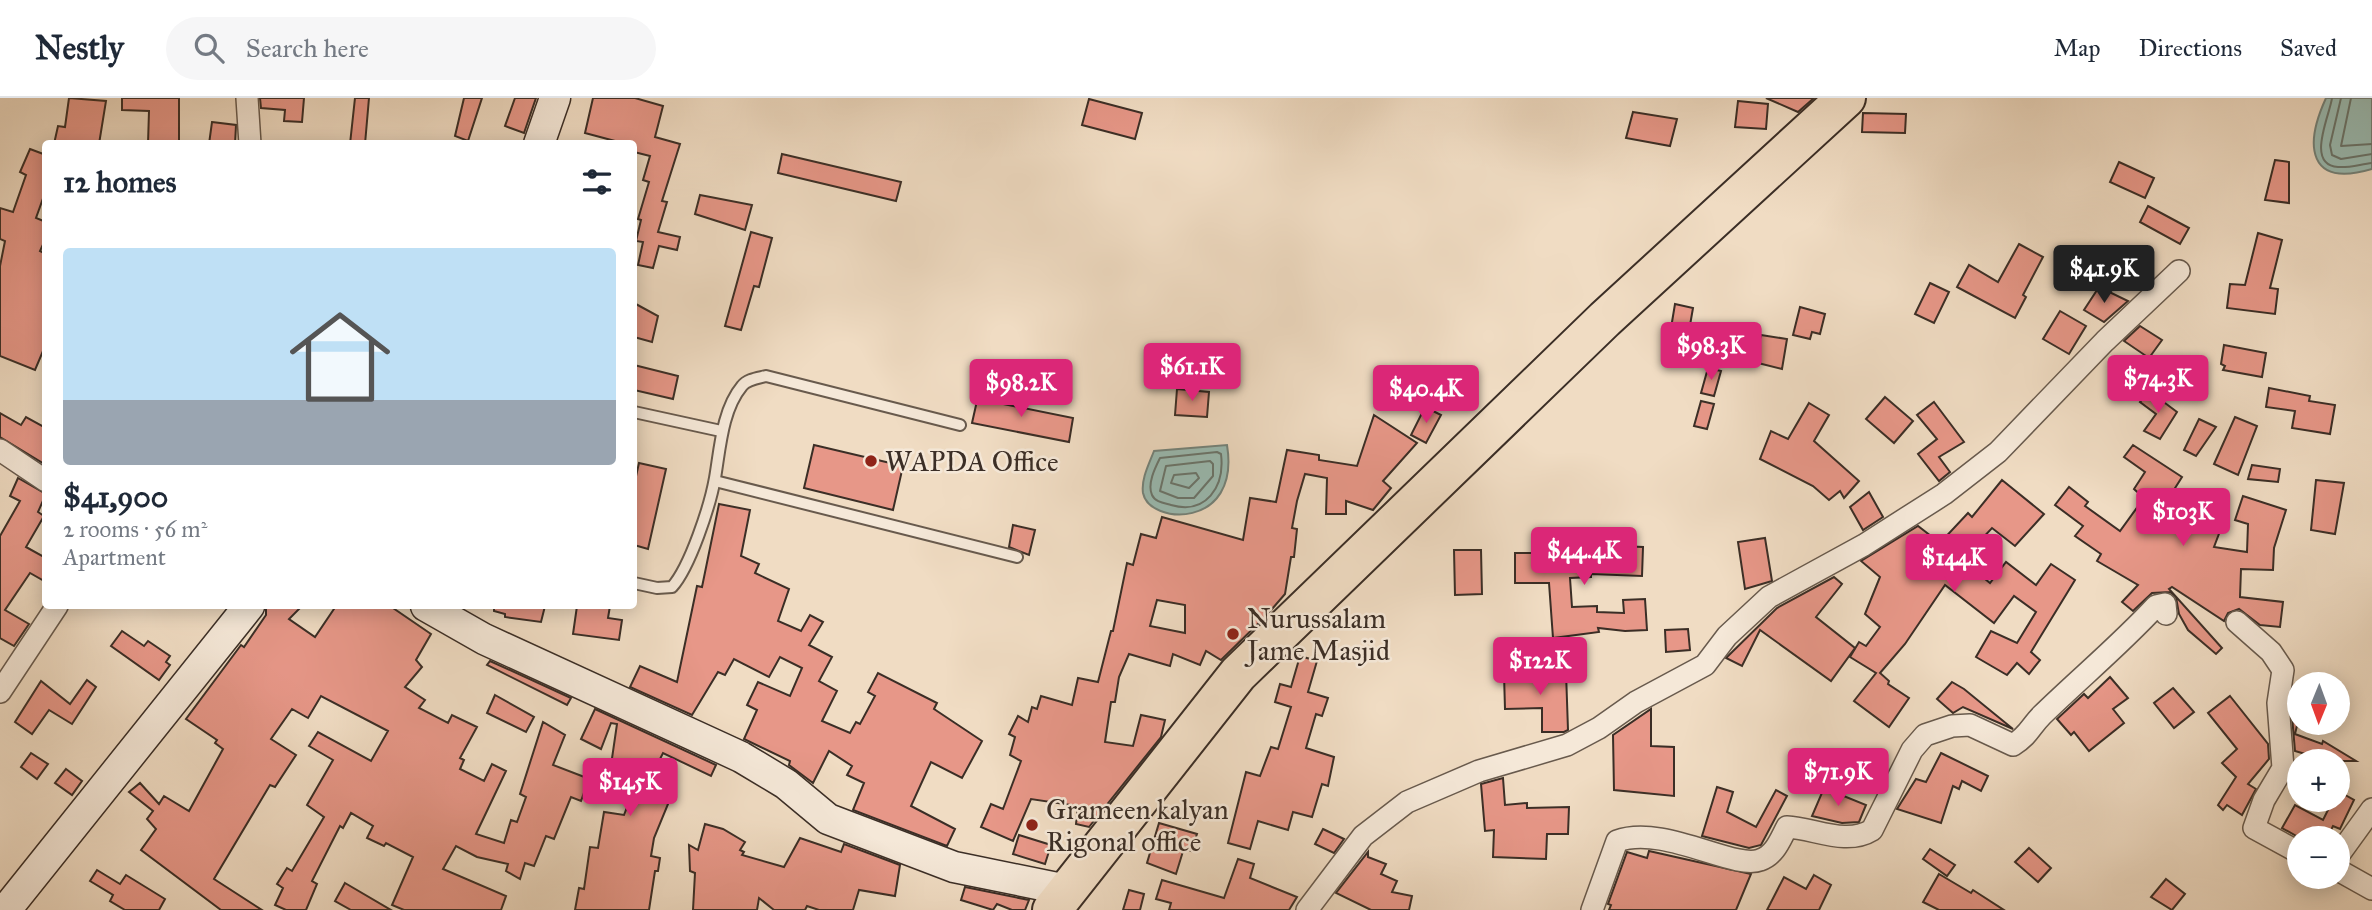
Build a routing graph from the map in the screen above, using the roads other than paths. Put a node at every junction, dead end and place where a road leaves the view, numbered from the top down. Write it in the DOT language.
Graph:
graph roads {
  1 [pos="247,98"];
  2 [pos="555,98"];
  3 [pos="1846,98"];
  4 [pos="250,140"];
  5 [pos="540,140"];
  6 [pos="2179,271"];
  7 [pos="637,413"];
  8 [pos="960,425"];
  9 [pos="721,432"];
  10 [pos="0,450"];
  11 [pos="42,478"];
  12 [pos="715,481"];
  13 [pos="1017,556"];
  14 [pos="637,584"];
  15 [pos="55,609"];
  16 [pos="247,609"];
  17 [pos="431,609"];
  18 [pos="2166,614"];
  19 [pos="2236,622"];
  20 [pos="0,692"];
  21 [pos="2372,809"];
  22 [pos="2350,839"];
  23 [pos="2287,846"];
  24 [pos="2350,877"];
  25 [pos="2372,889"];
  26 [pos="1059,900"];
  27 [pos="7,905"];
  28 [pos="1307,910"];
  29 [pos="1591,910"];
  1 -- 4 [label="street"];
  2 -- 5 [label="street"];
  3 -- 26 [label="highway"];
  6 -- 28 [label="street"];
  7 -- 9 [label="lane"];
  8 -- 9 [label="lane"];
  9 -- 12 [label="lane"];
  10 -- 11 [label="street"];
  12 -- 13 [label="lane"];
  12 -- 14 [label="lane"];
  15 -- 20 [label="street"];
  16 -- 27 [label="street"];
  17 -- 26 [label="street"];
  18 -- 29 [label="street"];
  19 -- 23 [label="street"];
  21 -- 22 [label="street"];
  24 -- 25 [label="street"];
}
